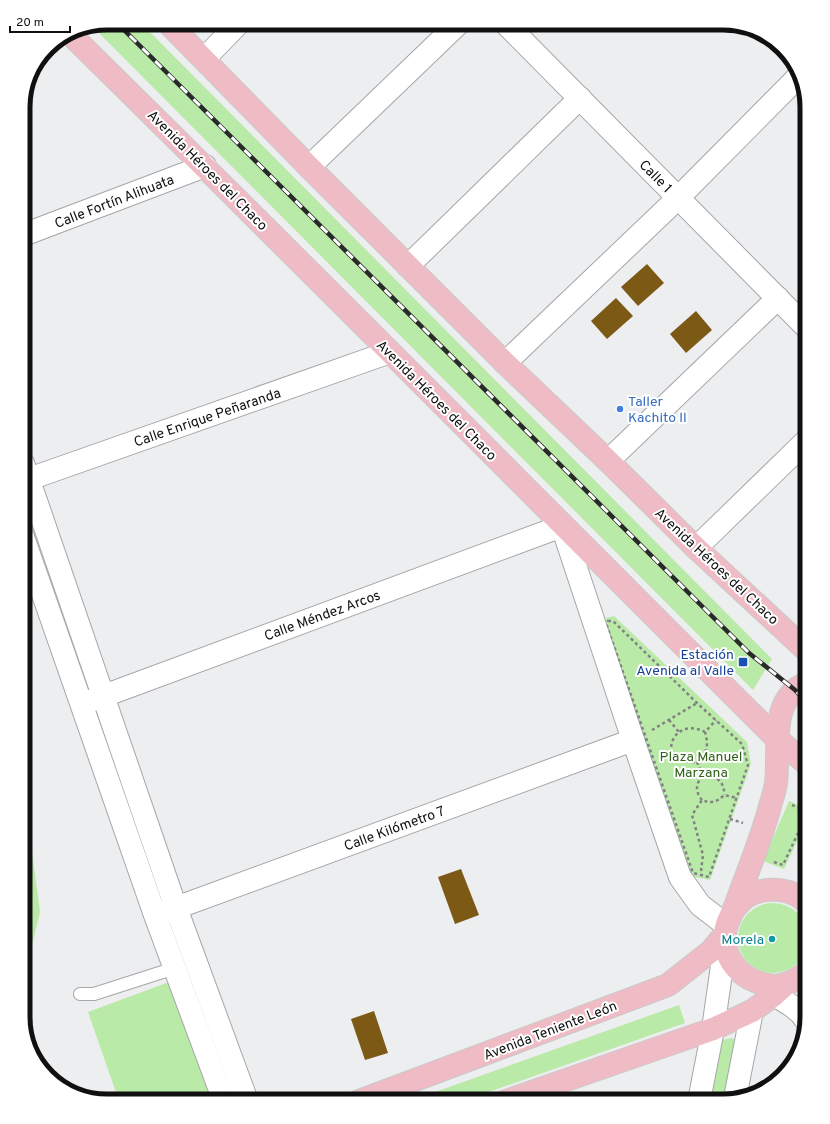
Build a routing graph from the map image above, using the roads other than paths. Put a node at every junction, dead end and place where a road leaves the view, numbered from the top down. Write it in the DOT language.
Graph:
graph roads {
  1 [pos="175,30"];
  2 [pos="231,30"];
  3 [pos="452,30"];
  4 [pos="512,30"];
  5 [pos="74,38"];
  6 [pos="204,59"];
  7 [pos="795,80"];
  8 [pos="580,98"];
  9 [pos="205,166"];
  10 [pos="310,167"];
  11 [pos="678,198"];
  12 [pos="30,232"];
  13 [pos="408,266"];
  14 [pos="778,298"];
  15 [pos="800,321"];
  16 [pos="390,352"];
  17 [pos="505,362"];
  18 [pos="800,447"];
  19 [pos="608,461"];
  20 [pos="30,472"];
  21 [pos="30,488"];
  22 [pos="562,526"];
  23 [pos="696,548"];
  24 [pos="30,557"];
  25 [pos="800,644"];
  26 [pos="800,687"];
  27 [pos="104,697"];
  28 [pos="82,704"];
  29 [pos="778,732"];
  30 [pos="639,737"];
  31 [pos="800,756"];
  32 [pos="800,898"];
  33 [pos="176,908"];
  34 [pos="155,915"];
  35 [pos="728,928"];
  36 [pos="175,968"];
  37 [pos="800,977"];
  38 [pos="780,990"];
  39 [pos="80,994"];
  40 [pos="752,1011"];
  41 [pos="800,1012"];
  42 [pos="713,1029"];
  43 [pos="736,1092"];
  44 [pos="221,1094"];
  45 [pos="244,1094"];
  46 [pos="378,1094"];
  47 [pos="526,1094"];
  48 [pos="700,1094"];
  1 -- 6 [label="main road, Avenida Héroes del Chaco"];
  2 -- 6 [label="street"];
  3 -- 10 [label="street"];
  4 -- 8 [label="street, Calle 1"];
  5 -- 9 [label="main road, Avenida Héroes del Chaco"];
  6 -- 10 [label="main road, Avenida Héroes del Chaco"];
  7 -- 11 [label="street"];
  8 -- 11 [label="street, Calle 1"];
  8 -- 13 [label="street"];
  9 -- 12 [label="street, Calle Fortín Alihuata"];
  9 -- 16 [label="main road, Avenida Héroes del Chaco"];
  10 -- 13 [label="main road, Avenida Héroes del Chaco"];
  11 -- 14 [label="street, Calle 1"];
  11 -- 17 [label="street"];
  13 -- 17 [label="main road, Avenida Héroes del Chaco"];
  14 -- 15 [label="street, Calle 1"];
  14 -- 19 [label="street"];
  16 -- 20 [label="street, Calle Enrique Peñaranda"];
  16 -- 22 [label="main road, Avenida Héroes del Chaco"];
  17 -- 19 [label="main road, Avenida Héroes del Chaco"];
  18 -- 23 [label="street"];
  19 -- 23 [label="main road, Avenida Héroes del Chaco"];
  21 -- 27 [label="street"];
  22 -- 27 [label="street, Calle Méndez Arcos"];
  22 -- 29 [label="main road, Avenida Héroes del Chaco"];
  22 -- 30 [label="street"];
  23 -- 25 [label="main road, Avenida Héroes del Chaco"];
  24 -- 28 [label="street"];
  26 -- 29 [label="main road"];
  27 -- 28 [label="street, Calle Méndez Arcos"];
  27 -- 33 [label="street"];
  28 -- 34 [label="street"];
  29 -- 31 [label="main road, Avenida Héroes del Chaco"];
  29 -- 35 [label="main road"];
  30 -- 33 [label="street, Calle Kilómetro 7"];
  30 -- 35 [label="street"];
  32 -- 35 [label="main road"];
  33 -- 34 [label="street, Calle Kilómetro 7"];
  33 -- 45 [label="street"];
  34 -- 36 [label="street"];
  35 -- 38 [label="main road"];
  35 -- 42 [label="street"];
  35 -- 46 [label="main road, Avenida Teniente León"];
  36 -- 39 [label="lane"];
  36 -- 44 [label="street"];
  37 -- 38 [label="main road"];
  38 -- 40 [label="main road"];
  38 -- 41 [label="street"];
  40 -- 42 [label="main road"];
  40 -- 43 [label="street"];
  42 -- 47 [label="main road"];
  42 -- 48 [label="street"];
}
